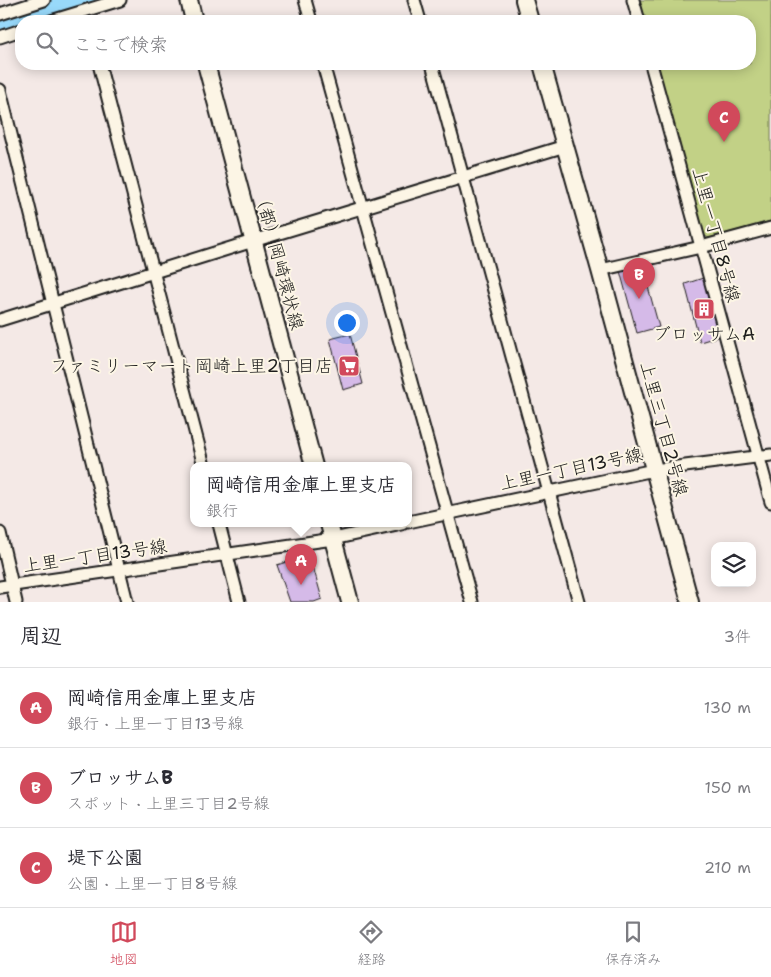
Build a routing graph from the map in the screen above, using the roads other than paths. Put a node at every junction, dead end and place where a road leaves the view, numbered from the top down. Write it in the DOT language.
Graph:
graph roads {
  1 [pos="44,0"];
  2 [pos="120,0"];
  3 [pos="189,0"];
  4 [pos="305,0"];
  5 [pos="414,0"];
  6 [pos="524,0"];
  7 [pos="633,0"];
  8 [pos="0,14"];
  9 [pos="89,15"];
  10 [pos="193,15"];
  11 [pos="309,15"];
  12 [pos="418,15"];
  13 [pos="528,15"];
  14 [pos="637,15"];
  15 [pos="15,32"];
  16 [pos="0,37"];
  17 [pos="101,70"];
  18 [pos="208,70"];
  19 [pos="324,70"];
  20 [pos="434,70"];
  21 [pos="544,70"];
  22 [pos="653,70"];
  23 [pos="0,90"];
  24 [pos="566,146"];
  25 [pos="462,177"];
  26 [pos="362,207"];
  27 [pos="771,228"];
  28 [pos="253,240"];
  29 [pos="701,247"];
  30 [pos="600,270"];
  31 [pos="154,271"];
  32 [pos="54,303"];
  33 [pos="0,320"];
  34 [pos="771,454"];
  35 [pos="758,456"];
  36 [pos="203,462"];
  37 [pos="313,462"];
  38 [pos="654,470"];
  39 [pos="549,492"];
  40 [pos="771,502"];
  41 [pos="448,514"];
  42 [pos="412,521"];
  43 [pos="220,527"];
  44 [pos="372,527"];
  45 [pos="331,531"];
  46 [pos="0,533"];
  47 [pos="227,554"];
  48 [pos="119,570"];
  49 [pos="12,586"];
  50 [pos="0,588"];
  51 [pos="16,602"];
  52 [pos="127,602"];
  53 [pos="239,602"];
  54 [pos="350,602"];
  55 [pos="472,602"];
  56 [pos="579,602"];
  57 [pos="690,602"];
  1 -- 8 [label="street"];
  2 -- 9 [label="street"];
  3 -- 10 [label="street"];
  4 -- 11 [label="street"];
  5 -- 12 [label="street"];
  6 -- 13 [label="street"];
  7 -- 14 [label="street"];
  15 -- 16 [label="street"];
  17 -- 31 [label="street"];
  18 -- 28 [label="street, （都）岡崎環状線"];
  19 -- 26 [label="street"];
  20 -- 25 [label="street"];
  21 -- 24 [label="street, 上里三丁目2号線"];
  22 -- 29 [label="street, 上里一丁目8号線"];
  23 -- 32 [label="street"];
  24 -- 25 [label="street"];
  24 -- 30 [label="street, 上里三丁目2号線"];
  25 -- 26 [label="street"];
  25 -- 39 [label="street"];
  26 -- 28 [label="street"];
  26 -- 41 [label="street"];
  27 -- 29 [label="street"];
  28 -- 31 [label="street"];
  28 -- 37 [label="street, （都）岡崎環状線"];
  29 -- 30 [label="street"];
  29 -- 35 [label="street, 上里一丁目8号線"];
  30 -- 38 [label="street, 上里三丁目2号線"];
  31 -- 32 [label="street"];
  31 -- 36 [label="street"];
  32 -- 33 [label="street"];
  32 -- 48 [label="street"];
  34 -- 35 [label="street, 上里一丁目13号線"];
  35 -- 38 [label="street, 上里一丁目13号線"];
  35 -- 40 [label="street, 上里一丁目8号線"];
  38 -- 39 [label="street, 上里一丁目13号線"];
  38 -- 57 [label="street, 上里三丁目2号線"];
  39 -- 41 [label="street, 上里一丁目13号線"];
  39 -- 56 [label="street"];
  41 -- 42 [label="street, 上里一丁目13号線"];
  41 -- 55 [label="street"];
  43 -- 47 [label="street"];
  44 -- 45 [label="street, 上里一丁目13号線"];
  45 -- 47 [label="street, 上里一丁目13号線"];
  45 -- 54 [label="street"];
  46 -- 49 [label="street"];
  47 -- 48 [label="street, 上里一丁目13号線"];
  47 -- 53 [label="street"];
  48 -- 49 [label="street, 上里一丁目13号線"];
  48 -- 52 [label="street"];
  49 -- 50 [label="street, 上里一丁目13号線"];
  49 -- 51 [label="street"];
}
